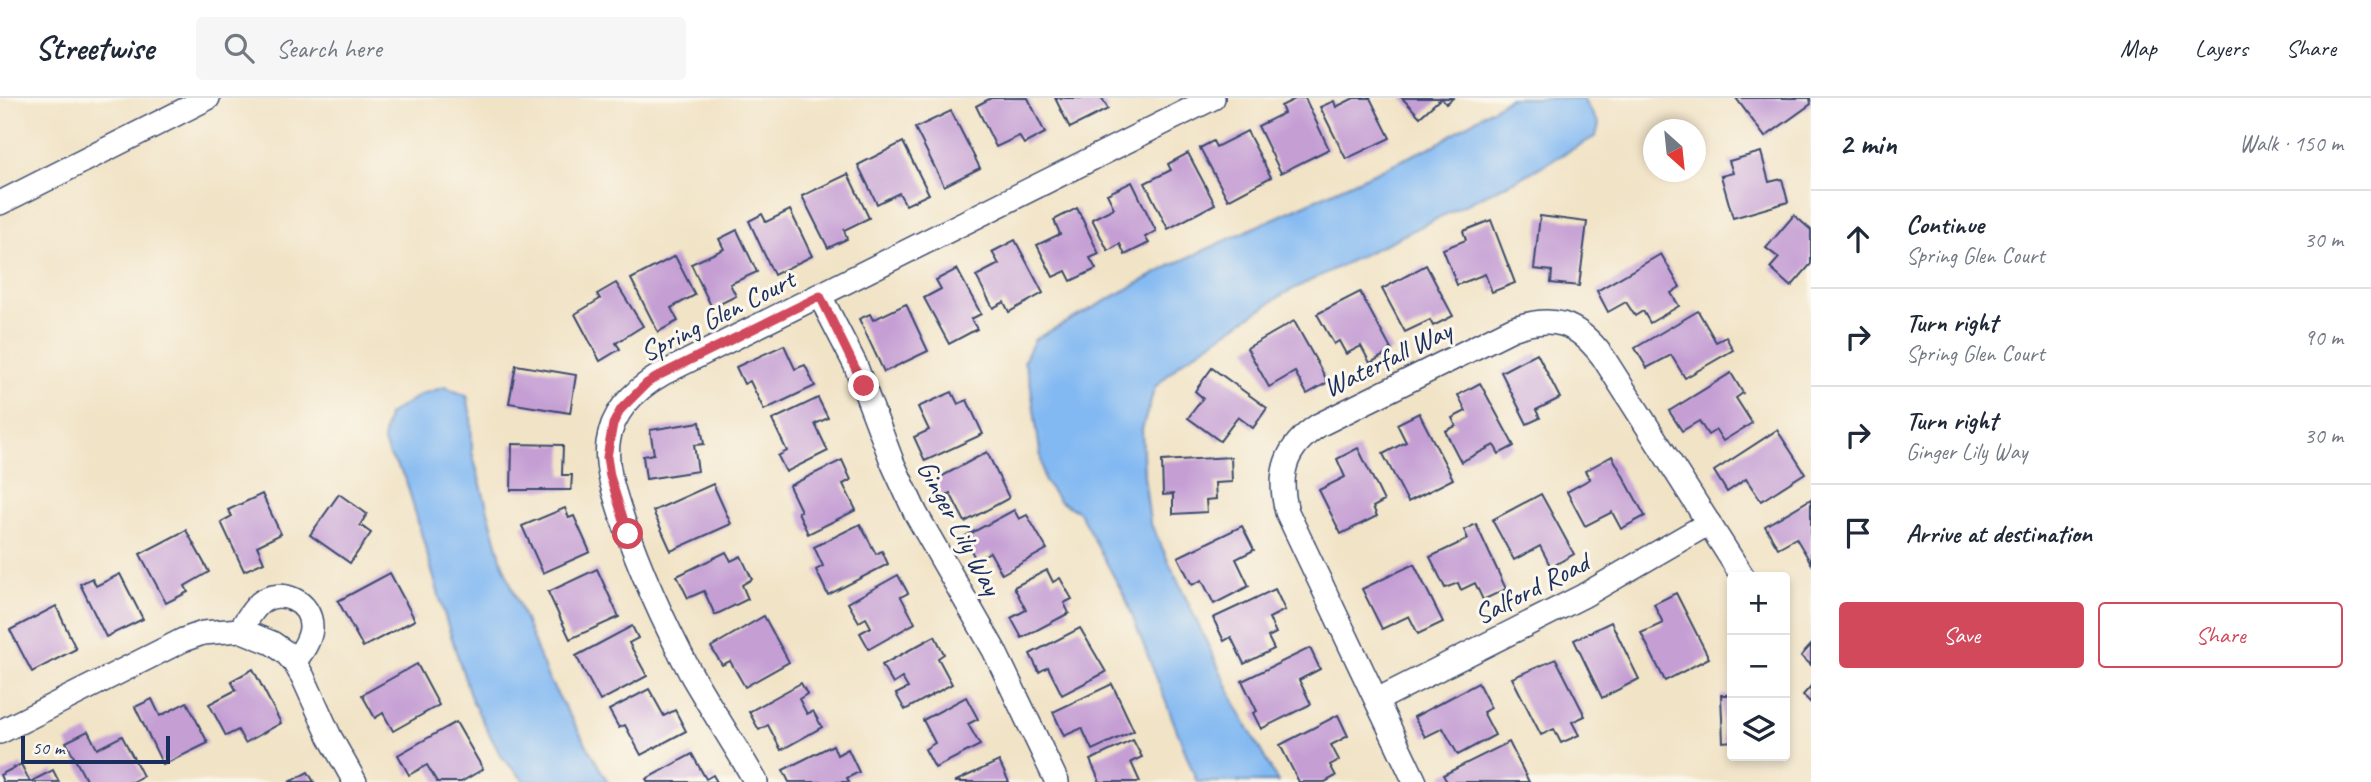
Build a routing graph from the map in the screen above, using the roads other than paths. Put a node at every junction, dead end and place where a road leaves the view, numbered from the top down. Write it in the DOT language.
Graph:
graph roads {
  1 [pos="208,98"];
  2 [pos="1213,98"];
  3 [pos="0,203"];
  4 [pos="820,296"];
  5 [pos="1709,523"];
  6 [pos="1740,572"];
  7 [pos="240,630"];
  8 [pos="295,662"];
  9 [pos="1377,700"];
  10 [pos="0,732"];
  11 [pos="355,782"];
  12 [pos="756,782"];
  13 [pos="1056,782"];
  14 [pos="1415,782"];
  1 -- 3 [label="street"];
  2 -- 4 [label="street, Spring Glen Court"];
  4 -- 12 [label="street, Spring Glen Court"];
  4 -- 13 [label="street, Ginger Lily Way"];
  5 -- 6 [label="street, Waterfall Way"];
  5 -- 9 [label="street, Salford Road"];
  5 -- 9 [label="street, Waterfall Way"];
  7 -- 8 [label="street"];
  7 -- 8 [label="street"];
  7 -- 10 [label="street"];
  8 -- 11 [label="street"];
  9 -- 14 [label="street, Waterfall Way"];
}
